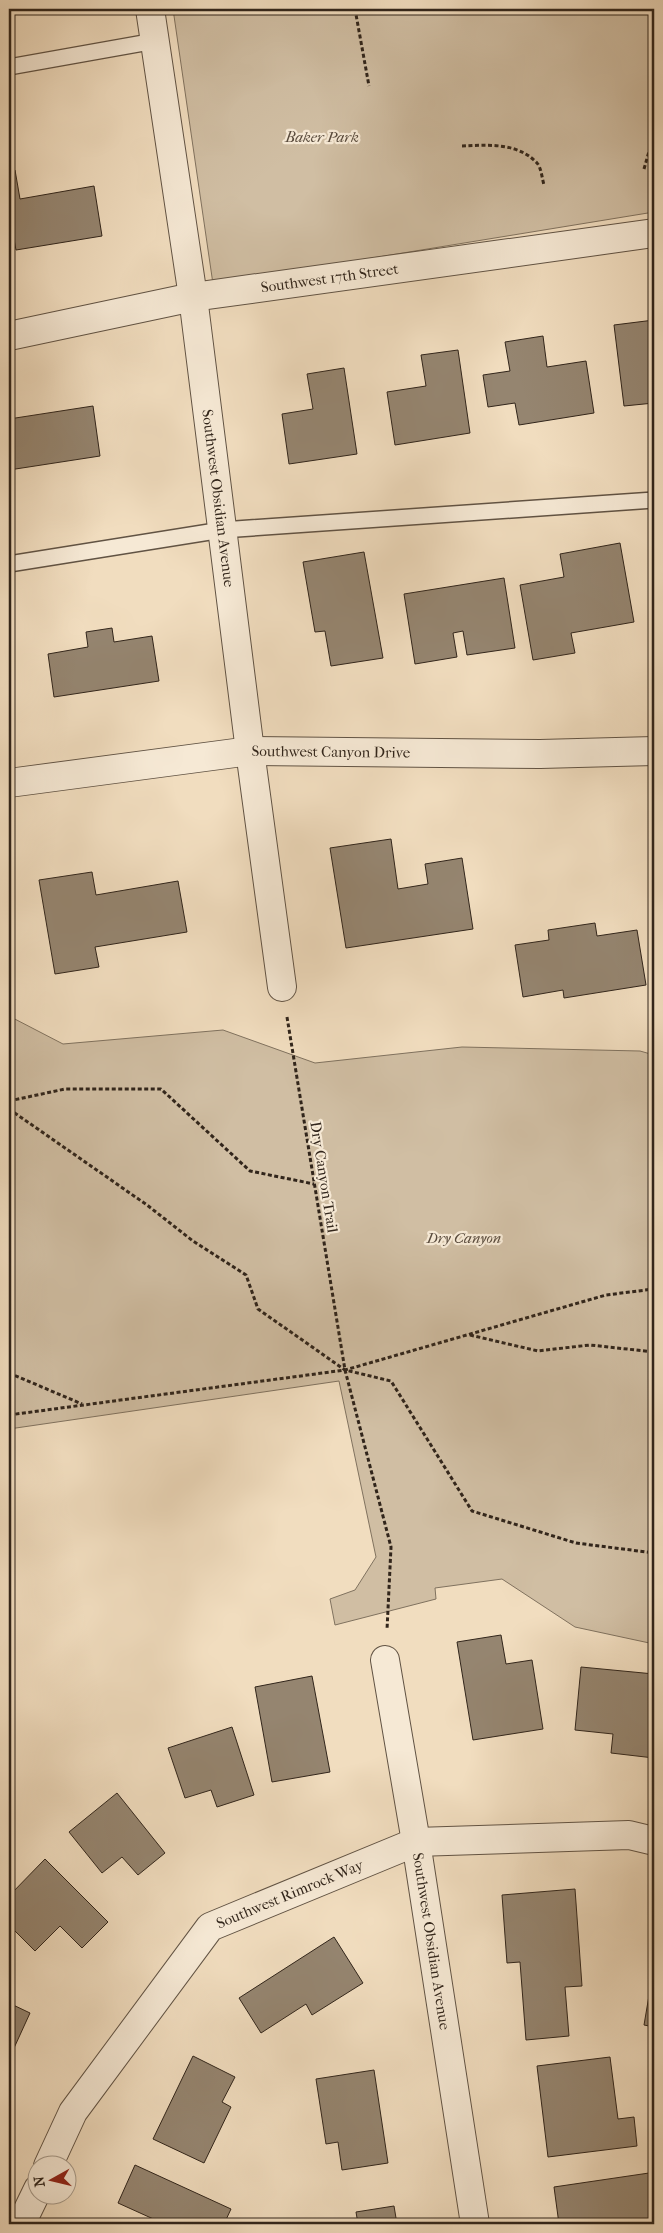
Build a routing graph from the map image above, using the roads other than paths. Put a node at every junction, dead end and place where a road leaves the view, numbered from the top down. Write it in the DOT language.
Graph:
graph roads {
  1 [pos="150,9"];
  2 [pos="155,41"];
  3 [pos="9,68"];
  4 [pos="654,234"];
  5 [pos="193,297"];
  6 [pos="9,336"];
  7 [pos="654,500"];
  8 [pos="222,530"];
  9 [pos="9,564"];
  10 [pos="250,751"];
  11 [pos="654,751"];
  12 [pos="9,783"];
  13 [pos="282,987"];
  14 [pos="385,1660"];
  15 [pos="654,1841"];
  16 [pos="416,1842"];
  17 [pos="53,2156"];
  18 [pos="30,2206"];
  19 [pos="21,2224"];
  20 [pos="475,2224"];
  1 -- 2 [label="street, Southwest Obsidian Avenue"];
  2 -- 3 [label="lane"];
  2 -- 5 [label="street, Southwest Obsidian Avenue"];
  4 -- 5 [label="street, Southwest 17th Street"];
  5 -- 6 [label="street, Southwest 17th Street"];
  5 -- 8 [label="street, Southwest Obsidian Avenue"];
  7 -- 8 [label="lane"];
  8 -- 9 [label="lane"];
  8 -- 10 [label="street, Southwest Obsidian Avenue"];
  10 -- 11 [label="street, Southwest Canyon Drive"];
  10 -- 12 [label="street, Southwest Canyon Drive"];
  10 -- 13 [label="street, Southwest Obsidian Avenue"];
  14 -- 16 [label="street, Southwest Obsidian Avenue"];
  15 -- 16 [label="street, Southwest Rimrock Way"];
  16 -- 17 [label="street, Southwest Rimrock Way"];
  16 -- 20 [label="street, Southwest Obsidian Avenue"];
  18 -- 19 [label="street"];
}
